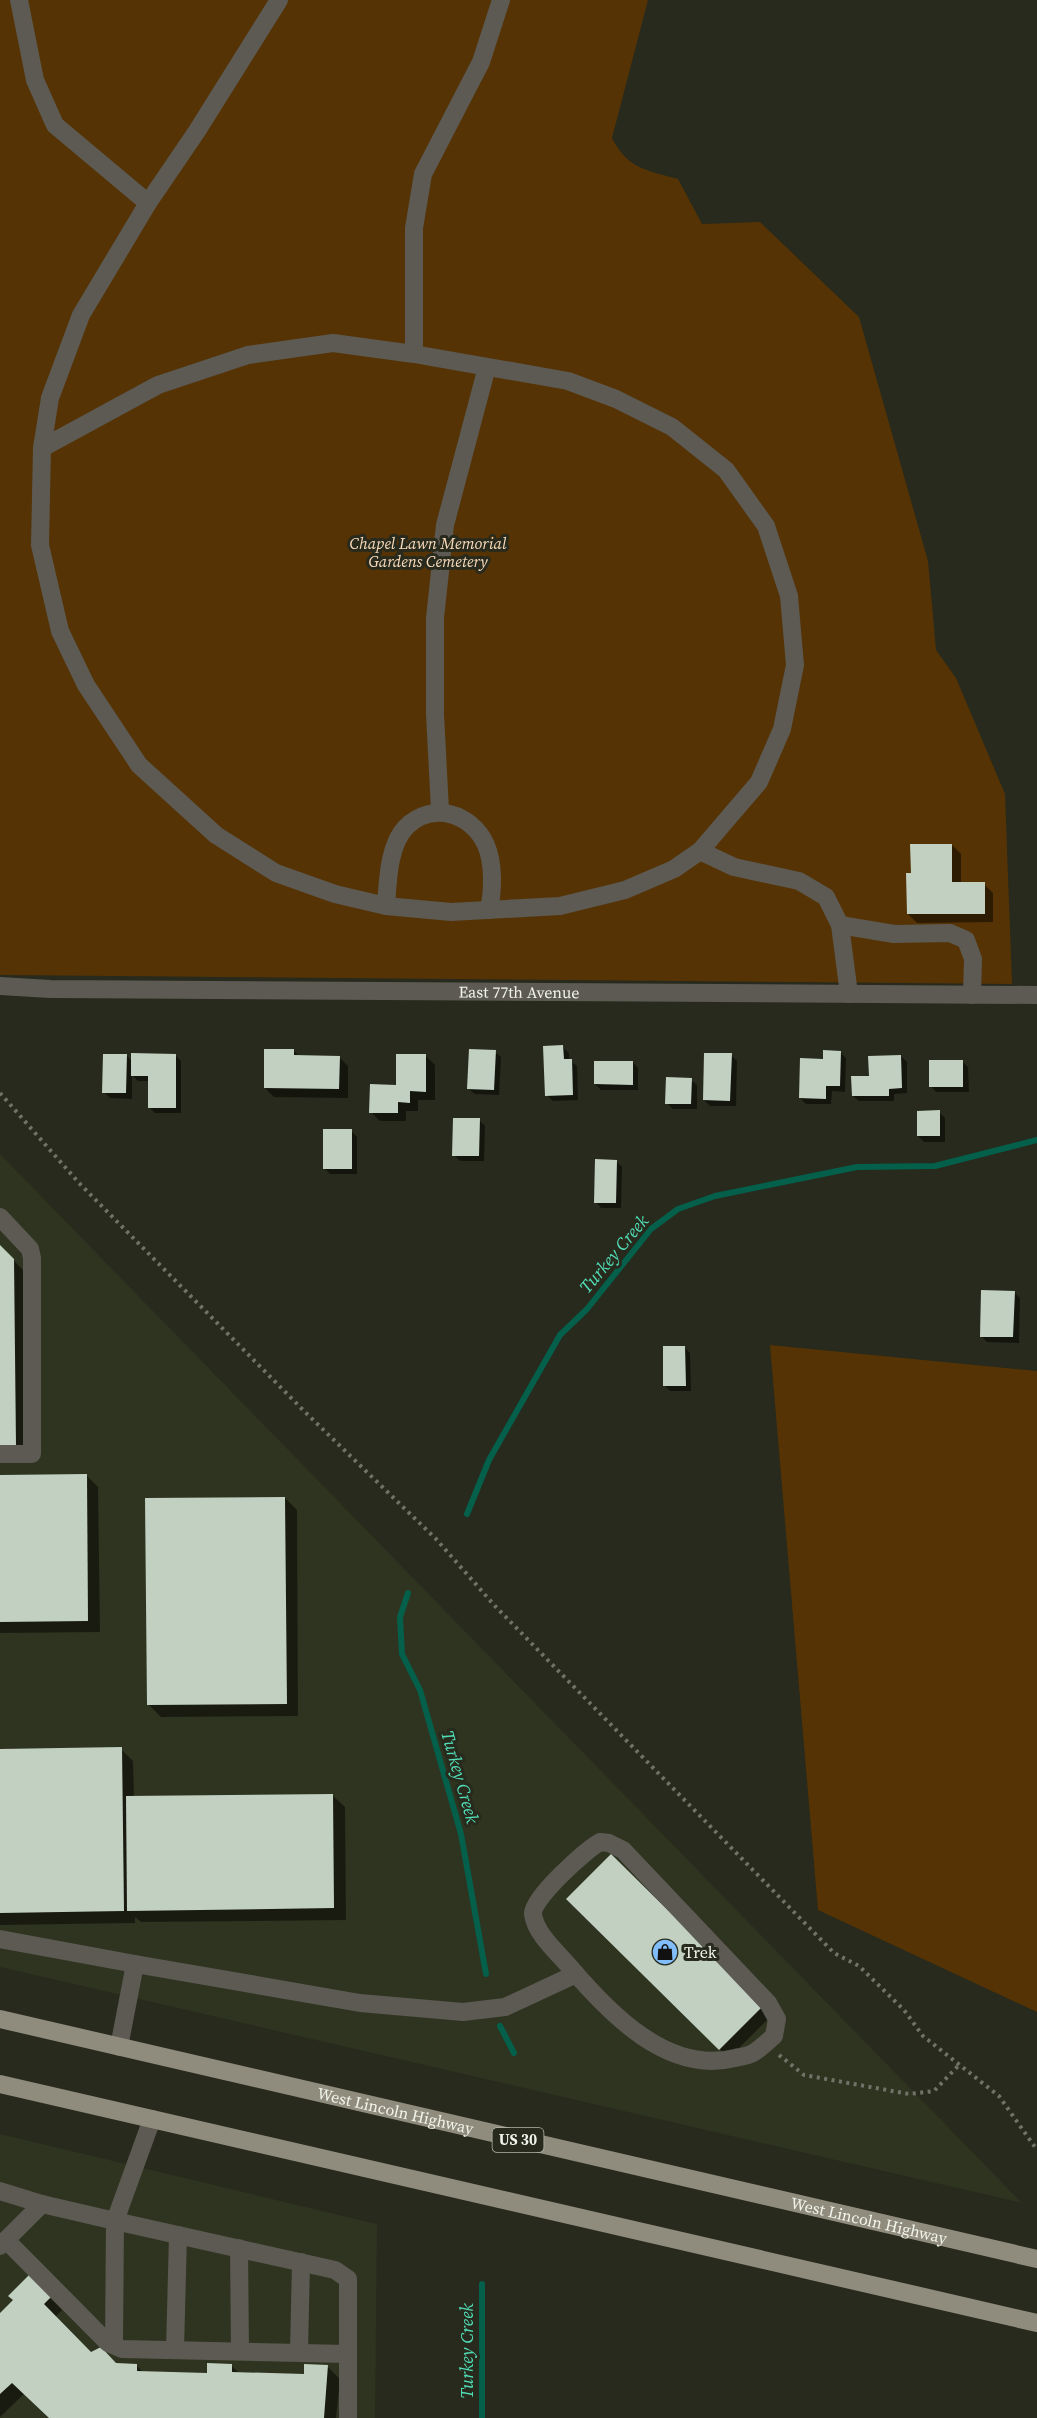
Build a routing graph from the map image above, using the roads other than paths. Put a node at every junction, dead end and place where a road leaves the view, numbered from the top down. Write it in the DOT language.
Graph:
graph roads {
  1 [pos="19,0"];
  2 [pos="279,0"];
  3 [pos="501,0"];
  4 [pos="148,203"];
  5 [pos="414,354"];
  6 [pos="487,367"];
  7 [pos="42,448"];
  8 [pos="440,810"];
  9 [pos="700,851"];
  10 [pos="386,906"];
  11 [pos="489,910"];
  12 [pos="840,925"];
  13 [pos="0,986"];
  14 [pos="849,994"];
  15 [pos="972,995"];
  16 [pos="1037,995"];
  17 [pos="0,1217"];
  18 [pos="0,1454"];
  19 [pos="0,1939"];
  20 [pos="135,1964"];
  21 [pos="576,1974"];
  22 [pos="0,2019"];
  23 [pos="119,2047"];
  24 [pos="0,2084"];
  25 [pos="152,2119"];
  26 [pos="0,2191"];
  27 [pos="42,2204"];
  28 [pos="115,2221"];
  29 [pos="178,2235"];
  30 [pos="3,2243"];
  31 [pos="239,2248"];
  32 [pos="1037,2259"];
  33 [pos="301,2262"];
  34 [pos="1037,2323"];
  35 [pos="114,2345"];
  36 [pos="175,2350"];
  37 [pos="240,2351"];
  38 [pos="299,2352"];
  39 [pos="348,2354"];
  40 [pos="348,2418"];
  1 -- 4 [label="street"];
  2 -- 4 [label="street"];
  3 -- 5 [label="street"];
  4 -- 7 [label="street"];
  5 -- 6 [label="street"];
  5 -- 7 [label="street"];
  6 -- 8 [label="street"];
  6 -- 9 [label="street"];
  7 -- 10 [label="street"];
  8 -- 10 [label="street"];
  8 -- 11 [label="street"];
  9 -- 11 [label="street"];
  9 -- 12 [label="street"];
  10 -- 11 [label="street"];
  12 -- 14 [label="street"];
  12 -- 15 [label="street"];
  13 -- 14 [label="street, East 77th Avenue"];
  14 -- 15 [label="street, East 77th Avenue"];
  15 -- 16 [label="street, East 77th Avenue"];
  17 -- 18 [label="street"];
  19 -- 20 [label="street"];
  20 -- 21 [label="street"];
  20 -- 23 [label="street"];
  21 -- 21 [label="street"];
  22 -- 23 [label="main road, West Lincoln Highway / US 30"];
  23 -- 32 [label="main road, West Lincoln Highway / US 30"];
  24 -- 25 [label="main road"];
  25 -- 28 [label="street"];
  25 -- 34 [label="main road"];
  26 -- 27 [label="street"];
  27 -- 28 [label="street"];
  27 -- 30 [label="street"];
  28 -- 29 [label="street"];
  28 -- 35 [label="street"];
  29 -- 31 [label="street"];
  29 -- 36 [label="street"];
  30 -- 35 [label="street"];
  31 -- 33 [label="street"];
  31 -- 37 [label="street"];
  33 -- 38 [label="street"];
  33 -- 39 [label="street"];
  35 -- 36 [label="street"];
  36 -- 37 [label="street"];
  37 -- 38 [label="street"];
  38 -- 39 [label="street"];
  39 -- 40 [label="street"];
}
